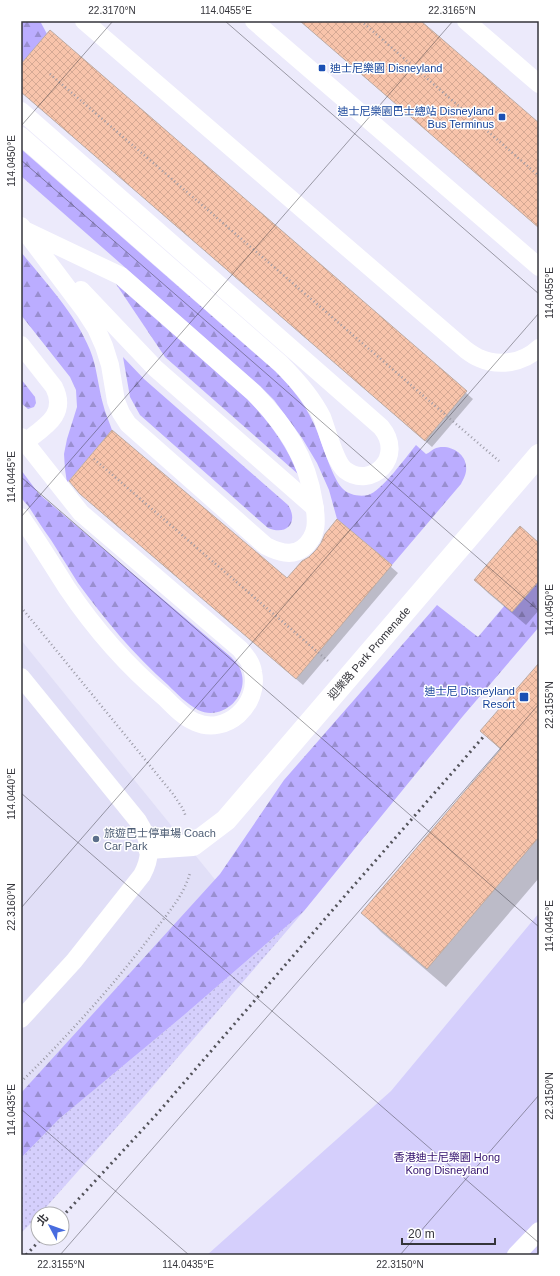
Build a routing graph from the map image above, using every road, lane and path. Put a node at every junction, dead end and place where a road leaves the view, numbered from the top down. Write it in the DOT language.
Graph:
graph roads {
  1 [pos="84,21"];
  2 [pos="92,21"];
  3 [pos="254,21"];
  4 [pos="361,21"];
  5 [pos="466,21"];
  6 [pos="105,38"];
  7 [pos="50,74"];
  8 [pos="539,84"];
  9 [pos="21,111"];
  10 [pos="21,136"];
  11 [pos="539,176"];
  12 [pos="22,228"];
  13 [pos="539,268"];
  14 [pos="21,345"];
  15 [pos="539,348"];
  16 [pos="23,440"];
  17 [pos="539,455"];
  18 [pos="94,459"];
  19 [pos="519,479"];
  20 [pos="315,508"];
  21 [pos="21,517"];
  22 [pos="21,607"];
  23 [pos="21,677"];
  24 [pos="348,678"];
  25 [pos="193,845"];
  26 [pos="149,848"];
  27 [pos="21,1019"];
  28 [pos="21,1082"];
  29 [pos="539,1231"];
  30 [pos="516,1255"];
  1 -- 6 [label="lane"];
  2 -- 6 [label="lane"];
  3 -- 13 [label="lane"];
  4 -- 11 [label="path"];
  5 -- 8 [label="lane"];
  6 -- 15 [label="lane"];
  7 -- 19 [label="path"];
  9 -- 10 [label="lane"];
  12 -- 20 [label="lane"];
  12 -- 20 [label="lane"];
  12 -- 20 [label="lane"];
  14 -- 16 [label="lane"];
  16 -- 21 [label="lane"];
  17 -- 19 [label="street, 迎樂路 Park Promenade"];
  18 -- 24 [label="path"];
  19 -- 24 [label="street, 迎樂路 Park Promenade"];
  22 -- 25 [label="path"];
  23 -- 26 [label="lane"];
  24 -- 25 [label="street, 迎樂路 Park Promenade"];
  25 -- 26 [label="street"];
  25 -- 28 [label="path"];
  26 -- 27 [label="lane"];
  29 -- 30 [label="lane"];
}
